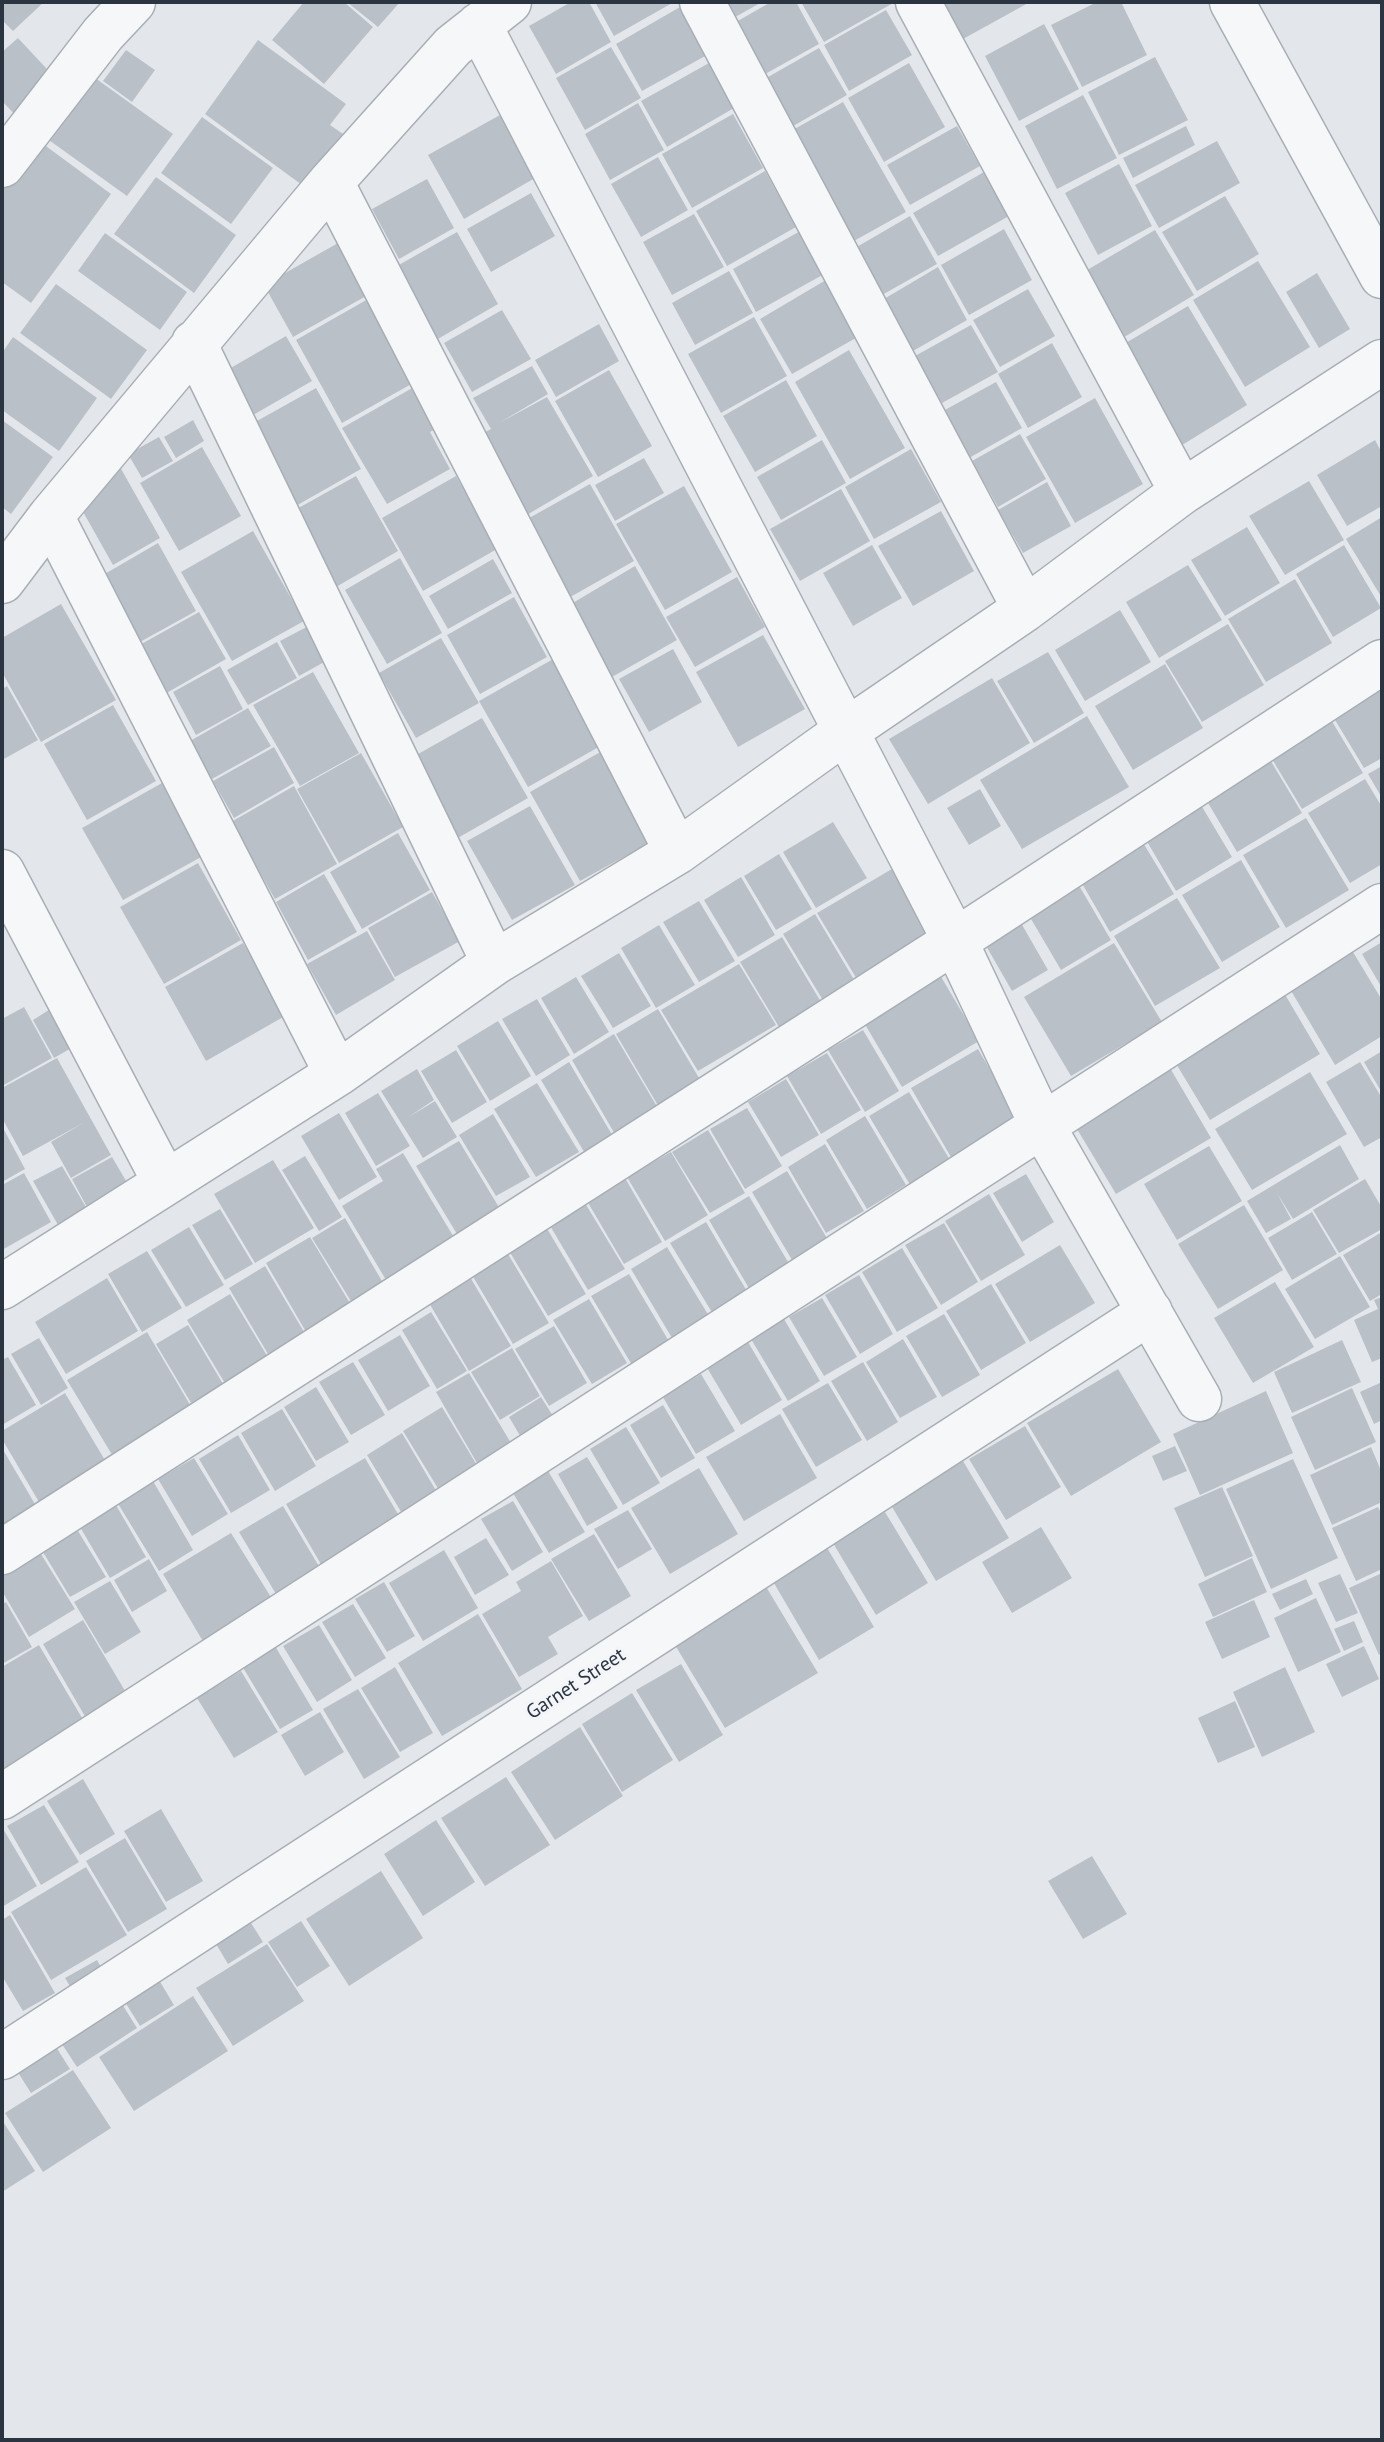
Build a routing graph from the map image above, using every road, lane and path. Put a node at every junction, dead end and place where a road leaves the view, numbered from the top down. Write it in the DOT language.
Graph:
graph roads {
  1 [pos="702,2"];
  2 [pos="918,2"];
  3 [pos="1232,2"];
  4 [pos="129,3"];
  5 [pos="494,14"];
  6 [pos="2,165"];
  7 [pos="331,182"];
  8 [pos="1382,276"];
  9 [pos="194,343"];
  10 [pos="1382,362"];
  11 [pos="1182,492"];
  12 [pos="51,516"];
  13 [pos="2,581"];
  14 [pos="1025,609"];
  15 [pos="1382,662"];
  16 [pos="846,731"];
  17 [pos="677,852"];
  18 [pos="2,872"];
  19 [pos="1382,906"];
  20 [pos="955,941"];
  21 [pos="494,963"];
  22 [pos="337,1074"];
  23 [pos="1042,1125"];
  24 [pos="165,1182"];
  25 [pos="2,1287"];
  26 [pos="1150,1312"];
  27 [pos="1199,1399"];
  28 [pos="2,1552"];
  29 [pos="2,1797"];
  30 [pos="2,2057"];
  1 -- 14 [label="street"];
  2 -- 11 [label="street"];
  3 -- 8 [label="street"];
  4 -- 6 [label="street"];
  5 -- 7 [label="street"];
  5 -- 16 [label="street"];
  7 -- 9 [label="street"];
  7 -- 17 [label="street"];
  9 -- 12 [label="street"];
  9 -- 21 [label="street"];
  10 -- 11 [label="street"];
  11 -- 14 [label="street"];
  12 -- 13 [label="street"];
  12 -- 22 [label="street"];
  14 -- 16 [label="street"];
  15 -- 20 [label="street"];
  16 -- 17 [label="street"];
  16 -- 20 [label="street"];
  17 -- 21 [label="street"];
  18 -- 24 [label="street"];
  19 -- 23 [label="street"];
  20 -- 23 [label="street"];
  20 -- 28 [label="street"];
  21 -- 22 [label="street"];
  22 -- 24 [label="street"];
  23 -- 26 [label="street"];
  23 -- 29 [label="street"];
  24 -- 25 [label="street"];
  26 -- 27 [label="street"];
  26 -- 30 [label="street, Garnet Street"];
}
